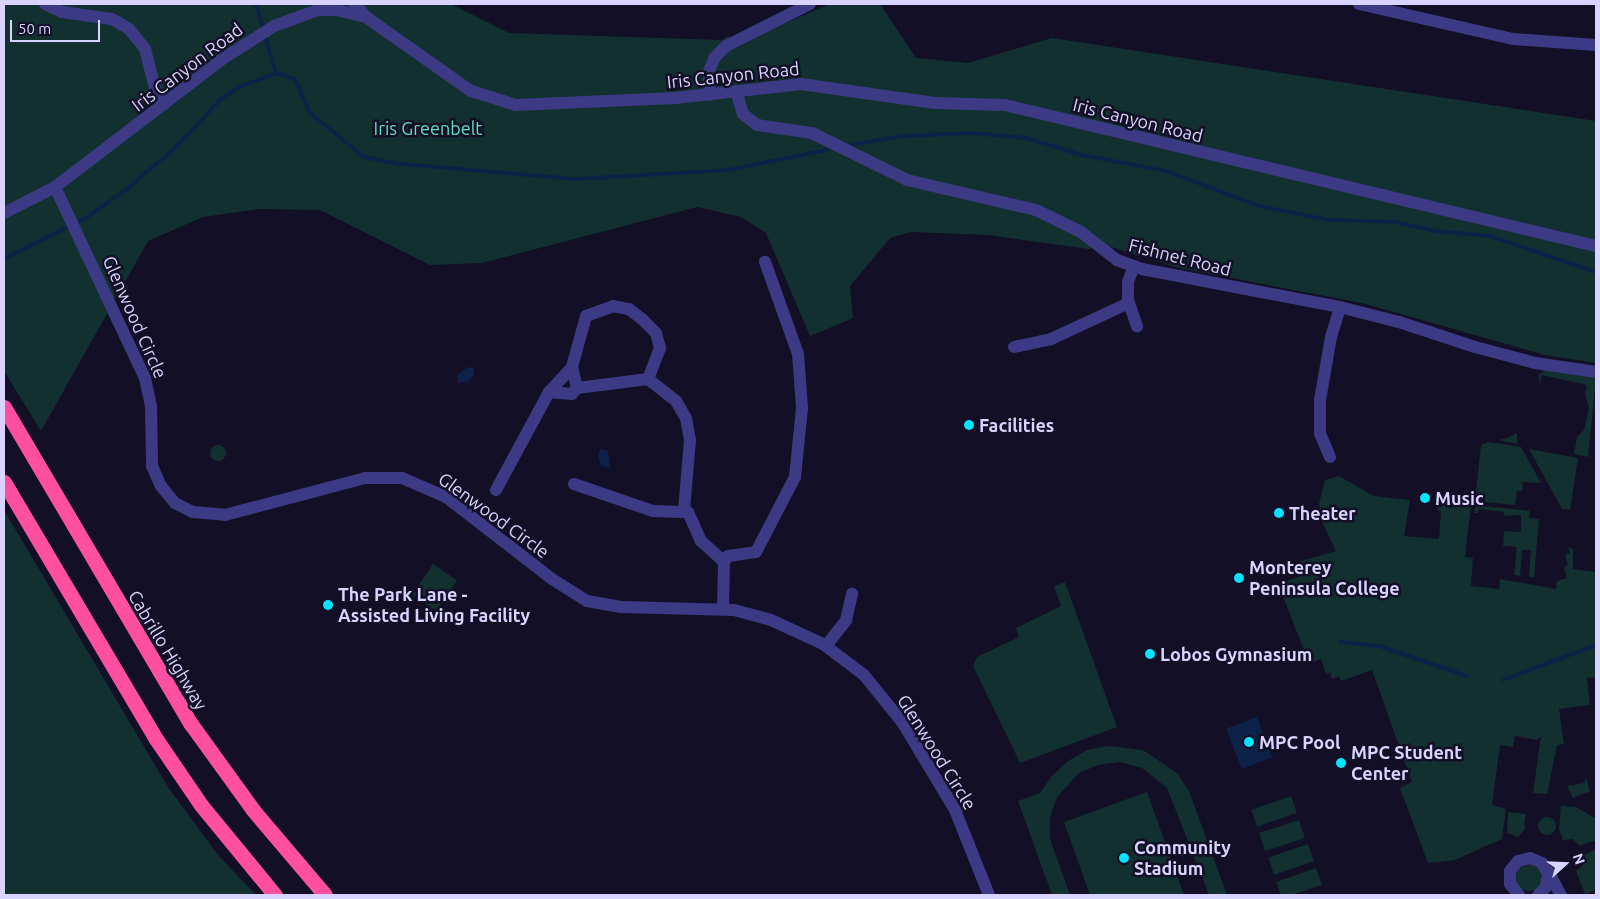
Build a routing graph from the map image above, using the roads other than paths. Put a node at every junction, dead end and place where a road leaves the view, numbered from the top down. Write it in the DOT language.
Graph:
graph roads {
  1 [pos="45,4"];
  2 [pos="354,4"];
  3 [pos="810,4"];
  4 [pos="1359,4"];
  5 [pos="366,17"];
  6 [pos="1596,45"];
  7 [pos="736,91"];
  8 [pos="709,94"];
  9 [pos="164,105"];
  10 [pos="55,187"];
  11 [pos="4,213"];
  12 [pos="1596,246"];
  13 [pos="765,262"];
  14 [pos="1134,266"];
  15 [pos="1129,303"];
  16 [pos="1340,307"];
  17 [pos="1137,326"];
  18 [pos="1014,347"];
  19 [pos="572,367"];
  20 [pos="1596,372"];
  21 [pos="648,379"];
  22 [pos="577,388"];
  23 [pos="549,392"];
  24 [pos="4,407"];
  25 [pos="1330,456"];
  26 [pos="4,482"];
  27 [pos="574,484"];
  28 [pos="496,490"];
  29 [pos="684,510"];
  30 [pos="724,562"];
  31 [pos="852,594"];
  32 [pos="723,609"];
  33 [pos="826,646"];
  34 [pos="1546,868"];
  35 [pos="275,895"];
  36 [pos="326,895"];
  37 [pos="990,895"];
  38 [pos="1519,895"];
  39 [pos="1538,895"];
  40 [pos="1561,895"];
  1 -- 9 [label="street"];
  2 -- 5 [label="street"];
  3 -- 8 [label="street"];
  4 -- 6 [label="street"];
  5 -- 8 [label="street, Iris Canyon Road"];
  5 -- 9 [label="street, Iris Canyon Road"];
  7 -- 8 [label="street, Iris Canyon Road"];
  7 -- 12 [label="street, Iris Canyon Road"];
  7 -- 14 [label="street, Fishnet Road"];
  9 -- 10 [label="street, Iris Canyon Road"];
  10 -- 11 [label="street, Iris Canyon Road"];
  10 -- 32 [label="street, Glenwood Circle"];
  13 -- 30 [label="street"];
  14 -- 15 [label="street"];
  14 -- 16 [label="street, Fishnet Road"];
  15 -- 17 [label="street"];
  15 -- 18 [label="street"];
  16 -- 20 [label="street, Fishnet Road"];
  16 -- 25 [label="street"];
  19 -- 21 [label="street"];
  19 -- 22 [label="street"];
  19 -- 23 [label="street"];
  21 -- 22 [label="street"];
  21 -- 29 [label="street"];
  22 -- 23 [label="street"];
  23 -- 28 [label="street"];
  24 -- 36 [label="highway, Cabrillo Highway"];
  26 -- 35 [label="highway"];
  27 -- 29 [label="street"];
  29 -- 30 [label="street"];
  30 -- 32 [label="street"];
  31 -- 33 [label="street"];
  32 -- 33 [label="street, Glenwood Circle"];
  33 -- 37 [label="street, Glenwood Circle"];
  34 -- 38 [label="street"];
  34 -- 39 [label="street"];
  34 -- 40 [label="street"];
}
